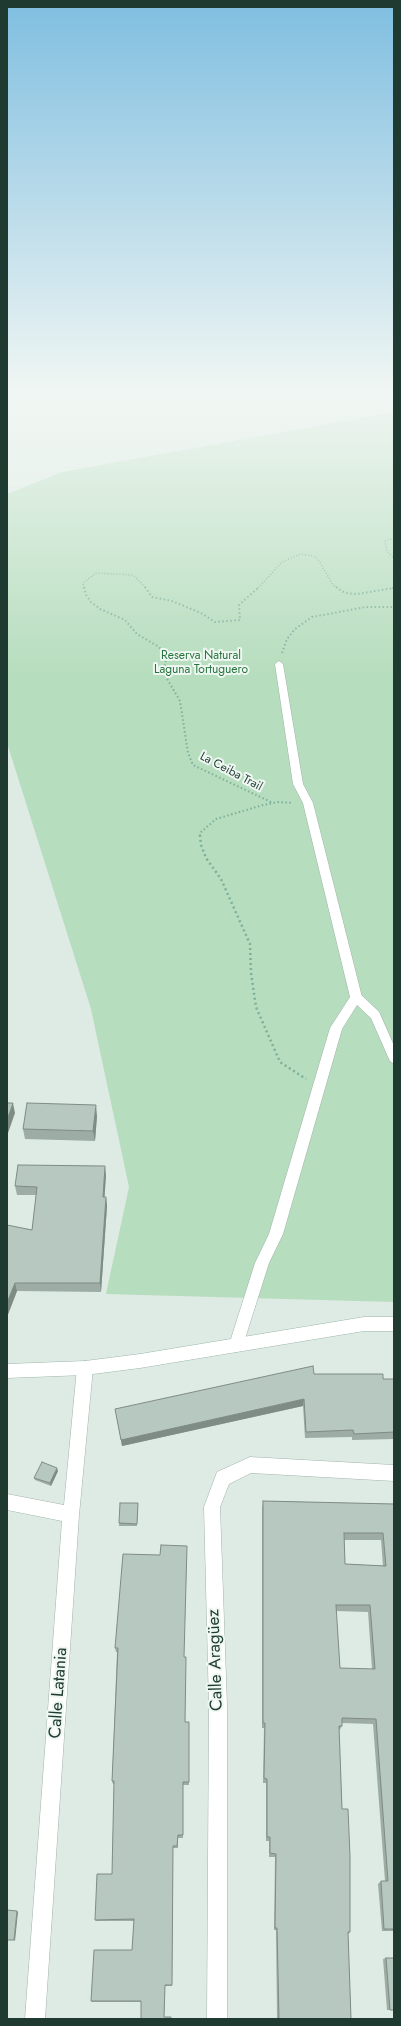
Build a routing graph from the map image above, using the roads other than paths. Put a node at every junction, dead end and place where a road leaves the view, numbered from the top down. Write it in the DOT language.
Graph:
graph roads {
  1 [pos="279,664"];
  2 [pos="356,997"];
  3 [pos="394,1058"];
  4 [pos="394,1324"];
  5 [pos="236,1345"];
  6 [pos="85,1368"];
  7 [pos="7,1371"];
  8 [pos="394,1473"];
  9 [pos="7,1502"];
  10 [pos="71,1515"];
  11 [pos="35,2019"];
  12 [pos="217,2019"];
  1 -- 2 [label="street"];
  2 -- 3 [label="lane"];
  2 -- 5 [label="street"];
  4 -- 5 [label="street"];
  5 -- 6 [label="street"];
  6 -- 7 [label="street"];
  6 -- 10 [label="street, Calle Latania"];
  8 -- 12 [label="street, Calle Aragüez"];
  9 -- 10 [label="street"];
  10 -- 11 [label="street, Calle Latania"];
}
